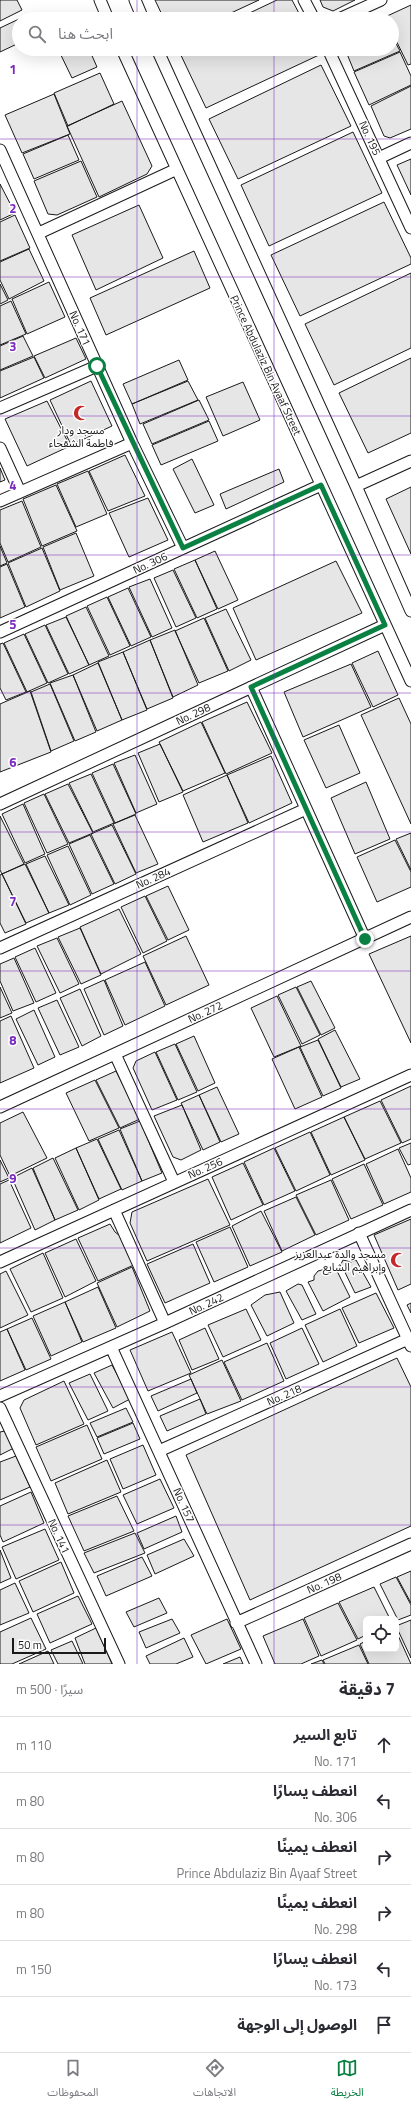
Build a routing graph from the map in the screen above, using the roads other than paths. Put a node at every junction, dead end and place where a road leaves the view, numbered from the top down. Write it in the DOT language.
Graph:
graph roads {
  1 [pos="100,0"];
  2 [pos="135,0"];
  3 [pos="304,0"];
  4 [pos="381,0"];
  5 [pos="105,12"];
  6 [pos="140,12"];
  7 [pos="310,12"];
  8 [pos="354,12"];
  9 [pos="125,56"];
  10 [pos="160,56"];
  11 [pos="331,56"];
  12 [pos="411,143"];
  13 [pos="0,150"];
  14 [pos="379,158"];
  15 [pos="177,169"];
  16 [pos="411,228"];
  17 [pos="39,233"];
  18 [pos="97,366"];
  19 [pos="0,408"];
  20 [pos="132,443"];
  21 [pos="0,448"];
  22 [pos="411,461"];
  23 [pos="321,485"];
  24 [pos="356,486"];
  25 [pos="20,492"];
  26 [pos="0,501"];
  27 [pos="183,548"];
  28 [pos="411,611"];
  29 [pos="385,625"];
  30 [pos="0,632"];
  31 [pos="411,681"];
  32 [pos="251,687"];
  33 [pos="1,802"];
  34 [pos="306,808"];
  35 [pos="411,917"];
  36 [pos="365,939"];
  37 [pos="0,948"];
  38 [pos="115,1054"];
  39 [pos="411,1075"];
  40 [pos="0,1107"];
  41 [pos="174,1182"];
  42 [pos="114,1210"];
  43 [pos="411,1210"];
  44 [pos="359,1233"];
  45 [pos="0,1262"];
  46 [pos="166,1323"];
  47 [pos="409,1343"];
  48 [pos="110,1347"];
  49 [pos="0,1396"];
  50 [pos="0,1408"];
  51 [pos="159,1451"];
  52 [pos="411,1544"];
  53 [pos="236,1623"];
  54 [pos="119,1664"];
  55 [pos="256,1664"];
  1 -- 5 [label="street"];
  2 -- 6 [label="street"];
  3 -- 7 [label="street"];
  4 -- 8 [label="street"];
  9 -- 15 [label="street, Prince Abdulaziz Bin Ayaaf Street"];
  10 -- 24 [label="street"];
  11 -- 14 [label="street, No. 195"];
  12 -- 14 [label="street"];
  13 -- 17 [label="street, No. 171"];
  14 -- 16 [label="street, No. 195"];
  15 -- 17 [label="street"];
  15 -- 23 [label="street, Prince Abdulaziz Bin Ayaaf Street"];
  17 -- 18 [label="street, No. 171"];
  18 -- 19 [label="street"];
  18 -- 20 [label="street, No. 171"];
  20 -- 25 [label="street"];
  20 -- 27 [label="street, No. 171"];
  21 -- 25 [label="street"];
  22 -- 24 [label="street"];
  23 -- 27 [label="street, No. 306"];
  23 -- 29 [label="street, Prince Abdulaziz Bin Ayaaf Street"];
  24 -- 28 [label="street"];
  25 -- 26 [label="street"];
  27 -- 30 [label="street, No. 306"];
  29 -- 31 [label="street, Prince Abdulaziz Bin Ayaaf Street"];
  29 -- 32 [label="street, No. 298"];
  32 -- 33 [label="street, No. 298"];
  32 -- 34 [label="street"];
  34 -- 36 [label="street"];
  34 -- 37 [label="street, No. 284"];
  35 -- 36 [label="street, No. 272"];
  36 -- 38 [label="street, No. 272"];
  38 -- 40 [label="street, No. 272"];
  38 -- 41 [label="street"];
  39 -- 41 [label="street, No. 256"];
  41 -- 42 [label="street, No. 256"];
  42 -- 45 [label="street, No. 256"];
  42 -- 46 [label="street"];
  43 -- 44 [label="street, No. 242"];
  44 -- 46 [label="street, No. 242"];
  44 -- 47 [label="street"];
  46 -- 48 [label="street, No. 242"];
  47 -- 51 [label="street, No. 218"];
  48 -- 49 [label="street, No. 242"];
  48 -- 51 [label="street, No. 157"];
  50 -- 54 [label="street, No. 141"];
  51 -- 53 [label="street, No. 157"];
  52 -- 53 [label="street, No. 198"];
  53 -- 55 [label="street, No. 157"];
}
